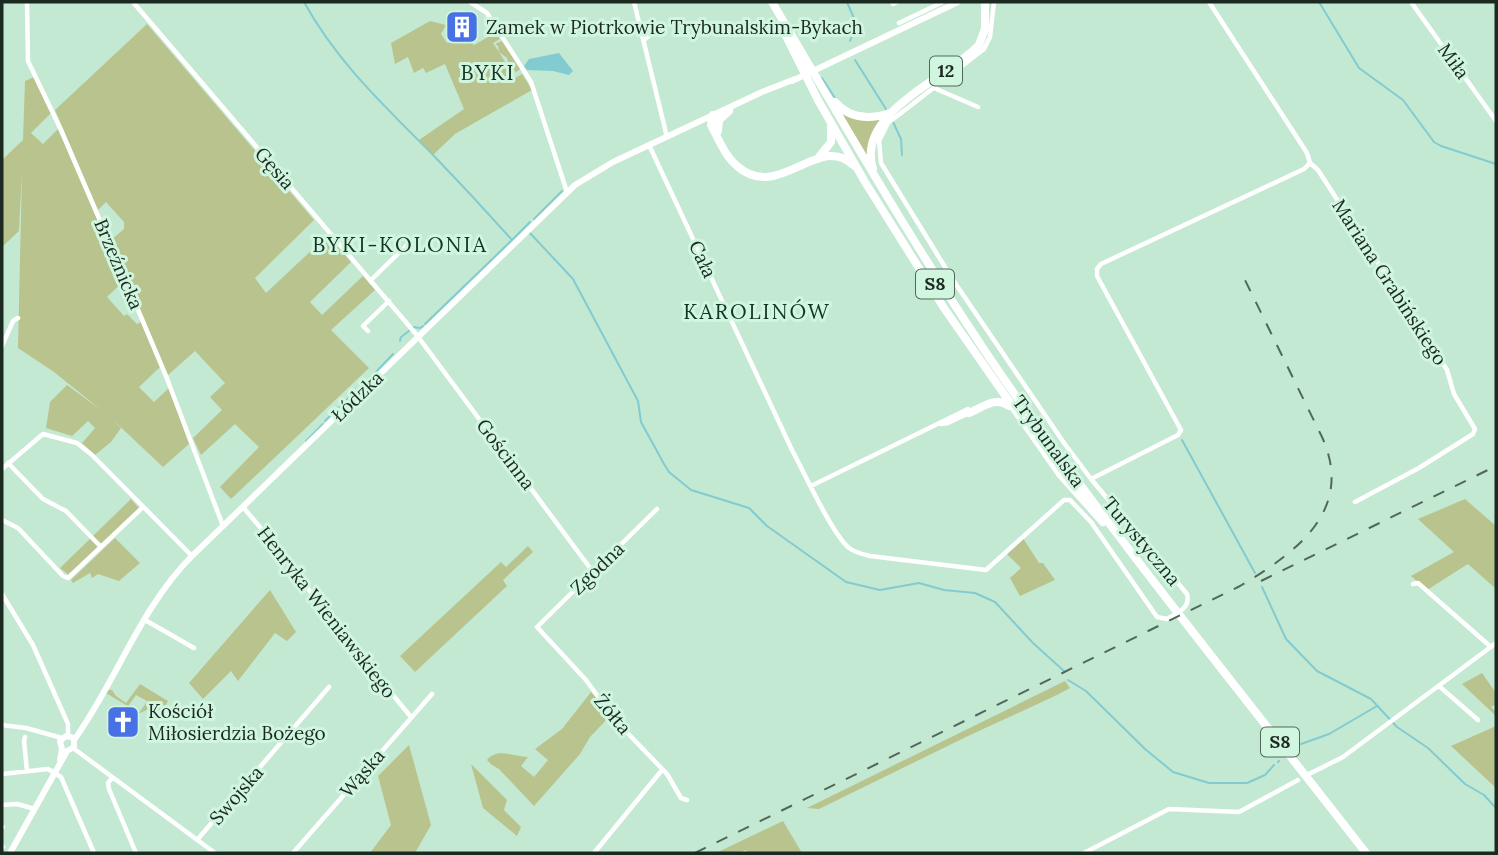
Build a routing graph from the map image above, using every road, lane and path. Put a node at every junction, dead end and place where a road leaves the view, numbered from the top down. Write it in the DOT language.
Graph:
graph roads {
  1 [pos="27,2"];
  2 [pos="133,2"];
  3 [pos="470,2"];
  4 [pos="634,2"];
  5 [pos="766,2"];
  6 [pos="772,2"];
  7 [pos="930,2"];
  8 [pos="943,2"];
  9 [pos="958,2"];
  10 [pos="981,2"];
  11 [pos="994,2"];
  12 [pos="1209,2"];
  13 [pos="1411,2"];
  14 [pos="935,7"];
  15 [pos="899,23"];
  16 [pos="656,30"];
  17 [pos="785,34"];
  18 [pos="644,40"];
  19 [pos="814,74"];
  20 [pos="795,79"];
  21 [pos="934,88"];
  22 [pos="978,107"];
  23 [pos="729,111"];
  24 [pos="890,112"];
  25 [pos="828,118"];
  26 [pos="711,121"];
  27 [pos="1496,121"];
  28 [pos="667,137"];
  29 [pos="649,145"];
  30 [pos="817,159"];
  31 [pos="1310,163"];
  32 [pos="865,182"];
  33 [pos="883,191"];
  34 [pos="567,192"];
  35 [pos="411,242"];
  36 [pos="370,280"];
  37 [pos="389,301"];
  38 [pos="18,318"];
  39 [pos="368,331"];
  40 [pos="417,335"];
  41 [pos="2,346"];
  42 [pos="991,377"];
  43 [pos="969,411"];
  44 [pos="1014,411"];
  45 [pos="8,463"];
  46 [pos="2,469"];
  47 [pos="1091,479"];
  48 [pos="811,486"];
  49 [pos="1355,502"];
  50 [pos="144,507"];
  51 [pos="243,507"];
  52 [pos="657,509"];
  53 [pos="2,520"];
  54 [pos="1102,522"];
  55 [pos="223,526"];
  56 [pos="101,547"];
  57 [pos="192,556"];
  58 [pos="986,570"];
  59 [pos="593,572"];
  60 [pos="1413,584"];
  61 [pos="2,594"];
  62 [pos="1174,611"];
  63 [pos="145,620"];
  64 [pos="537,627"];
  65 [pos="1191,632"];
  66 [pos="1494,646"];
  67 [pos="194,649"];
  68 [pos="1439,686"];
  69 [pos="329,687"];
  70 [pos="432,694"];
  71 [pos="411,718"];
  72 [pos="1478,720"];
  73 [pos="2,725"];
  74 [pos="25,737"];
  75 [pos="67,743"];
  76 [pos="57,770"];
  77 [pos="662,770"];
  78 [pos="27,771"];
  79 [pos="2,774"];
  80 [pos="1309,774"];
  81 [pos="112,778"];
  82 [pos="1298,780"];
  83 [pos="687,800"];
  84 [pos="2,805"];
  85 [pos="35,809"];
  86 [pos="197,840"];
  87 [pos="10,853"];
  88 [pos="94,853"];
  89 [pos="136,853"];
  90 [pos="215,853"];
  91 [pos="293,853"];
  92 [pos="594,853"];
  93 [pos="1084,853"];
  94 [pos="1360,853"];
  95 [pos="1366,853"];
  1 -- 55 [label="street, Brzeźnicka"];
  2 -- 36 [label="street, Gęsia"];
  3 -- 34 [label="street"];
  4 -- 18 [label="street"];
  5 -- 17 [label="highway, Trybunalska / S8"];
  6 -- 19 [label="highway, Trybunalska / S8"];
  7 -- 14 [label="street"];
  8 -- 14 [label="street"];
  9 -- 20 [label="main road, Łódzka"];
  10 -- 24 [label="highway, 12"];
  11 -- 21 [label="street"];
  12 -- 31 [label="street, Mariana Grabińskiego"];
  13 -- 27 [label="street, Miła"];
  14 -- 15 [label="street"];
  16 -- 18 [label="street"];
  17 -- 25 [label="highway"];
  17 -- 54 [label="highway, Trybunalska / S8"];
  18 -- 28 [label="street"];
  19 -- 24 [label="highway"];
  19 -- 33 [label="highway, Trybunalska / S8"];
  20 -- 23 [label="main road, Łódzka"];
  20 -- 26 [label="main road, Łódzka"];
  21 -- 22 [label="street"];
  21 -- 47 [label="street"];
  23 -- 26 [label="main road, Łódzka"];
  23 -- 26 [label="highway"];
  24 -- 33 [label="highway, 12"];
  25 -- 30 [label="highway"];
  25 -- 32 [label="highway"];
  26 -- 28 [label="main road, Łódzka"];
  26 -- 30 [label="highway"];
  28 -- 29 [label="main road, Łódzka"];
  29 -- 34 [label="main road, Łódzka"];
  29 -- 48 [label="street, Cała"];
  30 -- 32 [label="highway"];
  31 -- 47 [label="street, Turystyczna"];
  31 -- 49 [label="street, Mariana Grabińskiego"];
  32 -- 42 [label="highway"];
  33 -- 62 [label="highway, Trybunalska / S8"];
  34 -- 40 [label="main road, Łódzka"];
  35 -- 36 [label="street"];
  36 -- 37 [label="street, Gęsia"];
  37 -- 39 [label="street"];
  37 -- 40 [label="street, Gęsia"];
  38 -- 41 [label="street"];
  40 -- 51 [label="main road, Łódzka"];
  40 -- 59 [label="street, Gościnna"];
  42 -- 43 [label="highway"];
  42 -- 44 [label="highway"];
  43 -- 44 [label="highway"];
  43 -- 48 [label="street"];
  44 -- 54 [label="highway"];
  45 -- 46 [label="street"];
  45 -- 50 [label="street"];
  45 -- 56 [label="street"];
  47 -- 58 [label="street, Turystyczna"];
  48 -- 58 [label="street, Cała"];
  50 -- 56 [label="street"];
  50 -- 57 [label="street"];
  51 -- 55 [label="main road, Łódzka"];
  51 -- 71 [label="street, Henryka Wieniawskiego"];
  52 -- 59 [label="street, Zgodna"];
  53 -- 56 [label="street"];
  54 -- 62 [label="highway, Trybunalska / S8"];
  55 -- 57 [label="main road, Łódzka"];
  57 -- 63 [label="main road, Łódzka"];
  59 -- 64 [label="street, Zgodna"];
  60 -- 66 [label="street"];
  61 -- 75 [label="street"];
  62 -- 65 [label="highway, Trybunalska / S8"];
  63 -- 67 [label="street"];
  63 -- 75 [label="main road, Łódzka"];
  64 -- 77 [label="street, Żółta"];
  65 -- 94 [label="highway, Trybunalska / S8"];
  65 -- 95 [label="highway, Trybunalska / S8"];
  66 -- 68 [label="street"];
  68 -- 72 [label="street"];
  68 -- 80 [label="street"];
  69 -- 86 [label="street, Swojska"];
  70 -- 71 [label="street, Wąska"];
  71 -- 91 [label="street, Wąska"];
  73 -- 75 [label="street"];
  74 -- 78 [label="street"];
  75 -- 76 [label="main road, Łódzka"];
  75 -- 81 [label="street"];
  76 -- 78 [label="street"];
  76 -- 85 [label="main road, Łódzka"];
  76 -- 88 [label="street"];
  77 -- 83 [label="street, Żółta"];
  77 -- 92 [label="street"];
  78 -- 79 [label="street"];
  81 -- 86 [label="street"];
  81 -- 89 [label="street"];
  82 -- 93 [label="street"];
  84 -- 85 [label="street"];
  85 -- 87 [label="main road, Łódzka"];
  86 -- 90 [label="street"];
}
